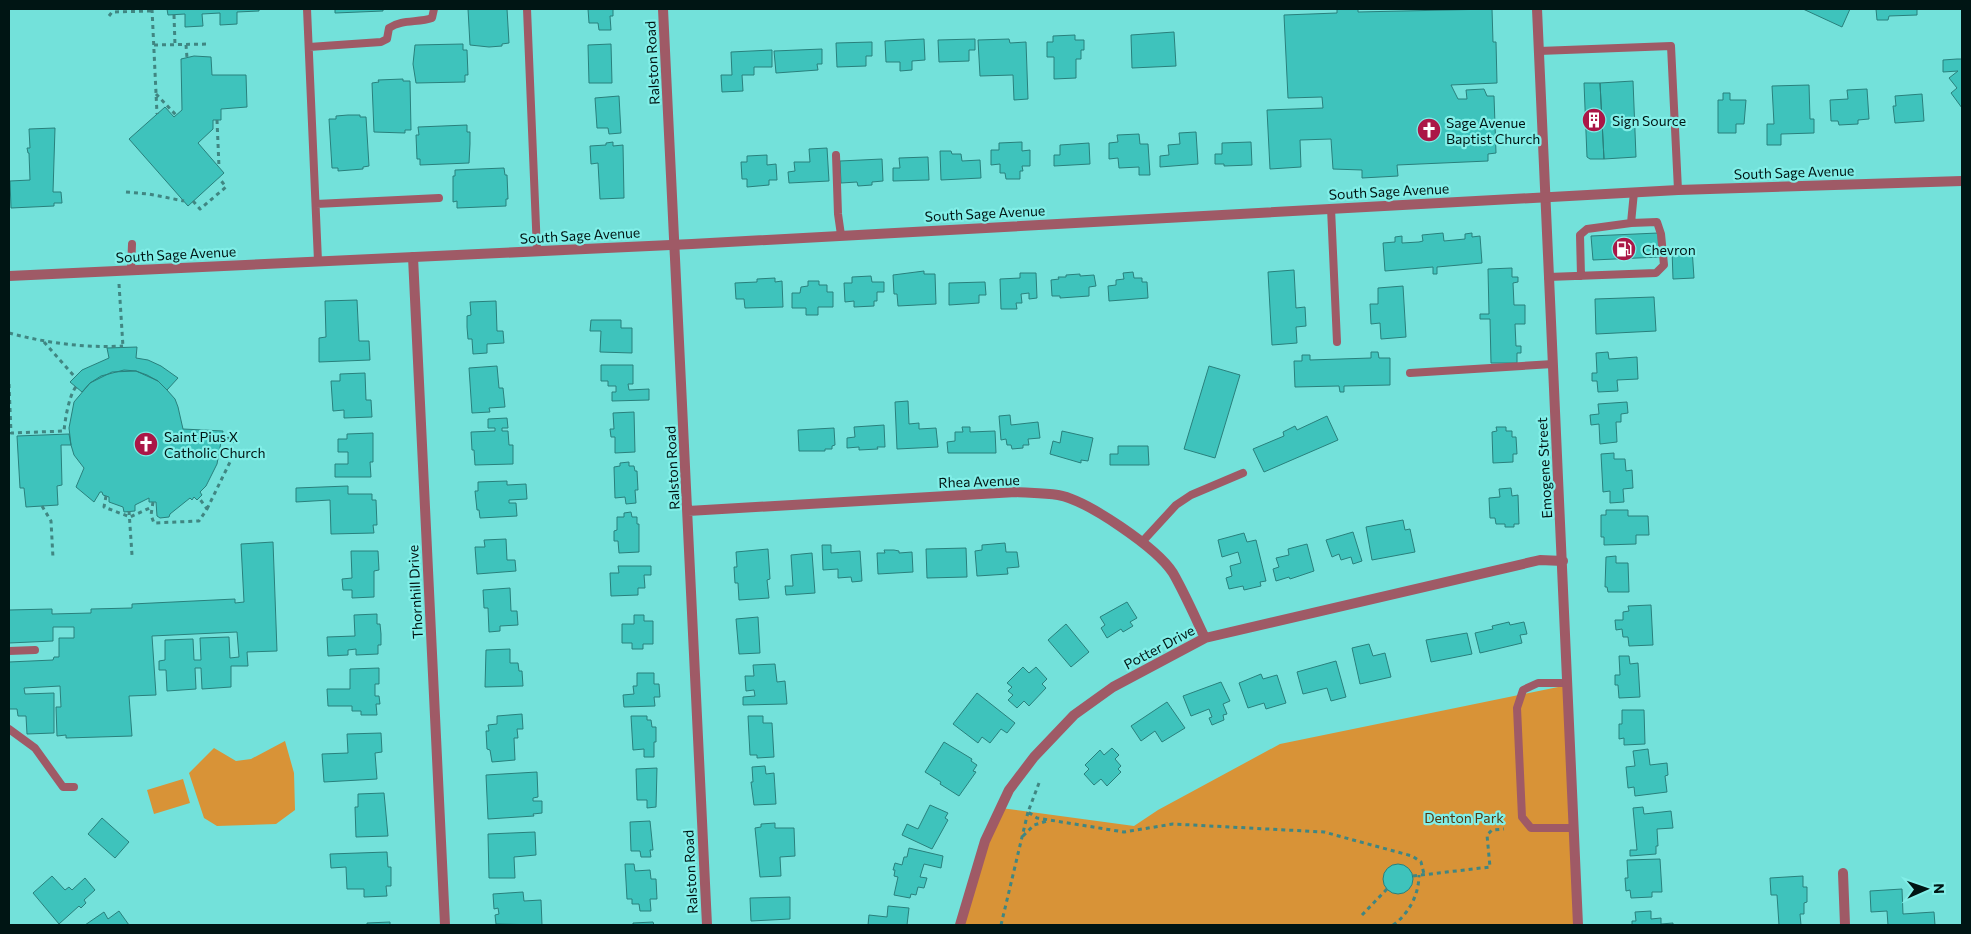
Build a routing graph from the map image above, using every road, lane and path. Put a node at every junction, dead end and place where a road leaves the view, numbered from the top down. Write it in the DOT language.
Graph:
graph roads {
  1 [pos="307,9"];
  2 [pos="434,9"];
  3 [pos="528,9"];
  4 [pos="663,9"];
  5 [pos="1537,9"];
  6 [pos="152,10"];
  7 [pos="112,11"];
  8 [pos="174,15"];
  9 [pos="109,16"];
  10 [pos="209,44"];
  11 [pos="154,45"];
  12 [pos="175,45"];
  13 [pos="186,45"];
  14 [pos="309,47"];
  15 [pos="1539,51"];
  16 [pos="187,58"];
  17 [pos="156,94"];
  18 [pos="157,114"];
  19 [pos="176,115"];
  20 [pos="217,120"];
  21 [pos="836,154"];
  22 [pos="219,166"];
  23 [pos="219,178"];
  24 [pos="1962,181"];
  25 [pos="1678,190"];
  26 [pos="126,192"];
  27 [pos="1634,192"];
  28 [pos="1544,197"];
  29 [pos="439,198"];
  30 [pos="184,201"];
  31 [pos="193,201"];
  32 [pos="316,204"];
  33 [pos="1331,208"];
  34 [pos="1630,224"];
  35 [pos="841,235"];
  36 [pos="132,244"];
  37 [pos="674,245"];
  38 [pos="537,251"];
  39 [pos="413,257"];
  40 [pos="318,261"];
  41 [pos="131,270"];
  42 [pos="118,271"];
  43 [pos="9,276"];
  44 [pos="1581,276"];
  45 [pos="1548,277"];
  46 [pos="9,333"];
  47 [pos="43,342"];
  48 [pos="1337,342"];
  49 [pos="1553,364"];
  50 [pos="1410,373"];
  51 [pos="75,377"];
  52 [pos="9,384"];
  53 [pos="76,387"];
  54 [pos="9,403"];
  55 [pos="223,439"];
  56 [pos="1243,473"];
  57 [pos="106,496"];
  58 [pos="199,498"];
  59 [pos="42,506"];
  60 [pos="207,509"];
  61 [pos="129,511"];
  62 [pos="688,511"];
  63 [pos="130,517"];
  64 [pos="1142,542"];
  65 [pos="132,555"];
  66 [pos="52,558"];
  67 [pos="1563,561"];
  68 [pos="1205,638"];
  69 [pos="35,650"];
  70 [pos="9,651"];
  71 [pos="1568,683"];
  72 [pos="9,729"];
  73 [pos="1039,784"];
  74 [pos="74,787"];
  75 [pos="1028,812"];
  76 [pos="1049,820"];
  77 [pos="1574,828"];
  78 [pos="1504,829"];
  79 [pos="1022,836"];
  80 [pos="1843,873"];
  81 [pos="1424,874"];
  82 [pos="1419,875"];
  83 [pos="1413,876"];
  84 [pos="1387,889"];
  85 [pos="1362,915"];
  86 [pos="445,925"];
  87 [pos="706,925"];
  88 [pos="960,925"];
  89 [pos="1001,925"];
  90 [pos="1393,925"];
  91 [pos="1578,925"];
  92 [pos="1845,925"];
  1 -- 14 [label="lane"];
  2 -- 14 [label="lane"];
  3 -- 38 [label="lane"];
  4 -- 37 [label="street, Ralston Road"];
  5 -- 15 [label="street, Emogene Street"];
  6 -- 7 [label="path"];
  6 -- 11 [label="path"];
  7 -- 9 [label="path"];
  8 -- 12 [label="path"];
  10 -- 13 [label="path"];
  11 -- 12 [label="path"];
  11 -- 17 [label="path"];
  12 -- 13 [label="path"];
  13 -- 16 [label="path"];
  14 -- 32 [label="lane"];
  15 -- 25 [label="lane"];
  15 -- 28 [label="street, Emogene Street"];
  17 -- 18 [label="path"];
  17 -- 19 [label="path"];
  20 -- 22 [label="path"];
  21 -- 35 [label="lane"];
  23 -- 31 [label="path"];
  24 -- 25 [label="street, South Sage Avenue"];
  25 -- 27 [label="street, South Sage Avenue"];
  26 -- 30 [label="path"];
  27 -- 28 [label="street, South Sage Avenue"];
  27 -- 34 [label="lane"];
  28 -- 33 [label="street, South Sage Avenue"];
  28 -- 45 [label="street, Emogene Street"];
  29 -- 32 [label="lane"];
  32 -- 40 [label="lane"];
  33 -- 35 [label="street, South Sage Avenue"];
  33 -- 48 [label="lane"];
  34 -- 44 [label="lane"];
  34 -- 44 [label="lane"];
  35 -- 37 [label="street, South Sage Avenue"];
  36 -- 41 [label="lane"];
  37 -- 38 [label="street, South Sage Avenue"];
  37 -- 62 [label="street, Ralston Road"];
  38 -- 39 [label="street, South Sage Avenue"];
  39 -- 40 [label="street, South Sage Avenue"];
  39 -- 86 [label="street, Thornhill Drive"];
  40 -- 41 [label="street, South Sage Avenue"];
  41 -- 42 [label="street, South Sage Avenue"];
  42 -- 43 [label="street, South Sage Avenue"];
  42 -- 47 [label="path"];
  44 -- 45 [label="lane"];
  45 -- 49 [label="street, Emogene Street"];
  46 -- 47 [label="path"];
  47 -- 51 [label="path"];
  49 -- 50 [label="lane"];
  49 -- 67 [label="street, Emogene Street"];
  52 -- 54 [label="path"];
  53 -- 54 [label="path"];
  55 -- 60 [label="path"];
  56 -- 64 [label="lane"];
  57 -- 63 [label="path"];
  58 -- 60 [label="path"];
  59 -- 66 [label="path"];
  60 -- 63 [label="path"];
  61 -- 63 [label="path"];
  62 -- 64 [label="street, Rhea Avenue"];
  62 -- 87 [label="street, Ralston Road"];
  63 -- 65 [label="path"];
  64 -- 68 [label="street, Rhea Avenue"];
  67 -- 68 [label="street, Potter Drive"];
  67 -- 71 [label="street, Emogene Street"];
  68 -- 88 [label="street, Potter Drive"];
  69 -- 70 [label="lane"];
  71 -- 77 [label="street, Emogene Street"];
  71 -- 77 [label="lane"];
  72 -- 74 [label="lane"];
  73 -- 75 [label="path"];
  75 -- 76 [label="path"];
  75 -- 79 [label="path"];
  76 -- 79 [label="path"];
  76 -- 81 [label="path"];
  77 -- 91 [label="street, Emogene Street"];
  78 -- 81 [label="path"];
  79 -- 89 [label="path"];
  80 -- 92 [label="street"];
  81 -- 82 [label="path"];
  82 -- 83 [label="path"];
  82 -- 90 [label="path"];
  84 -- 85 [label="path"];
}
